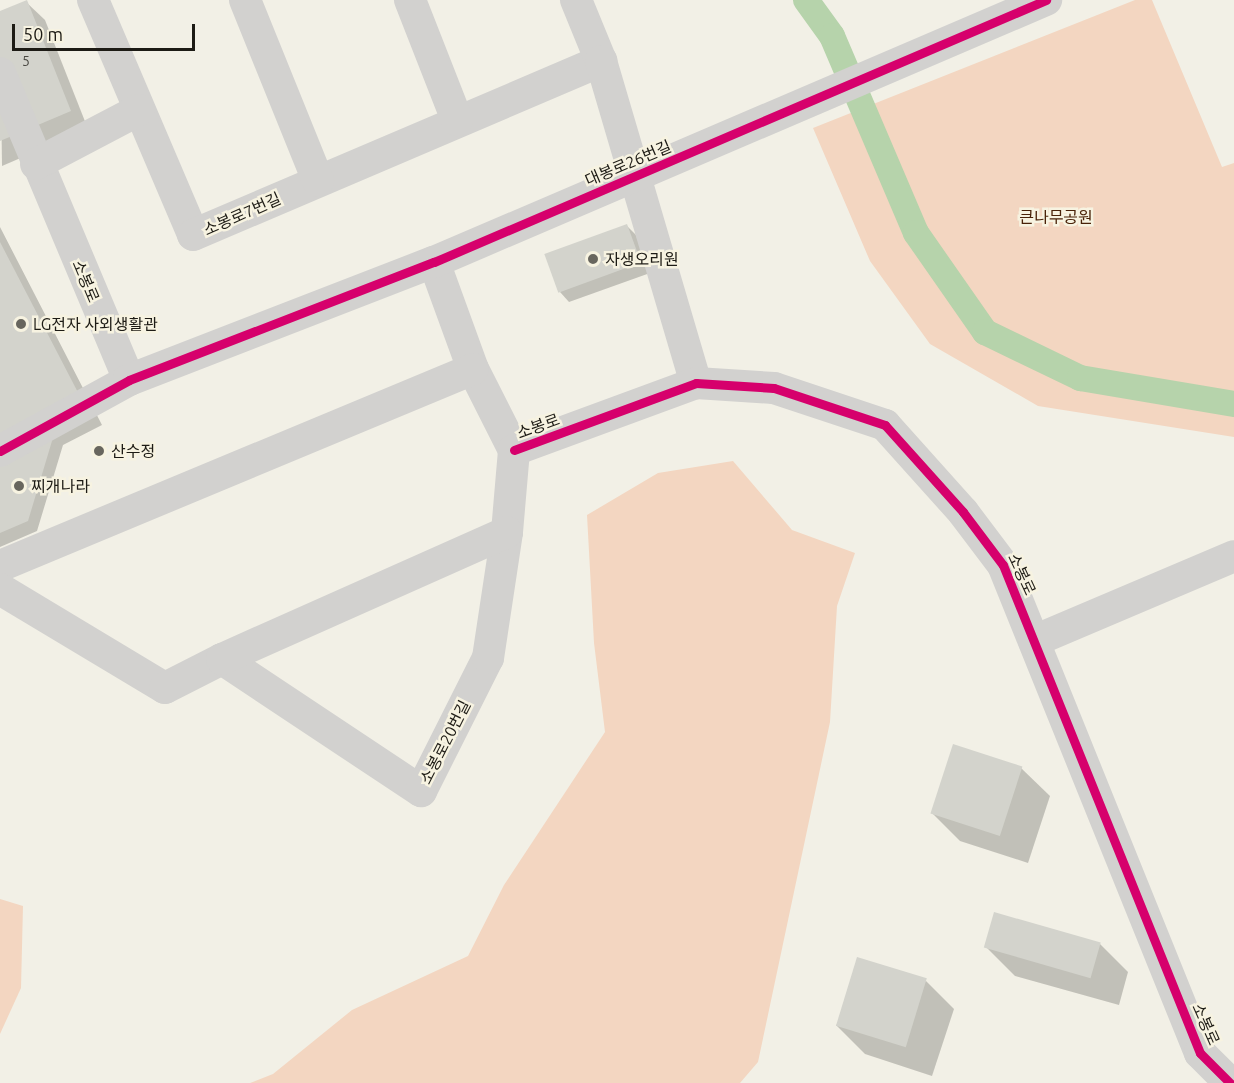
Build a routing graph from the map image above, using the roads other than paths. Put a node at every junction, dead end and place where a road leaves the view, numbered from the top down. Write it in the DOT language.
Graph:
graph roads {
  1 [pos="93,0"];
  2 [pos="245,0"];
  3 [pos="410,0"];
  4 [pos="576,0"];
  5 [pos="1046,0"];
  6 [pos="1014,7"];
  7 [pos="601,61"];
  8 [pos="0,73"];
  9 [pos="138,110"];
  10 [pos="457,120"];
  11 [pos="36,164"];
  12 [pos="634,177"];
  13 [pos="318,181"];
  14 [pos="434,262"];
  15 [pos="472,369"];
  16 [pos="129,380"];
  17 [pos="696,383"];
  18 [pos="0,450"];
  19 [pos="514,450"];
  20 [pos="507,532"];
  21 [pos="1234,556"];
  22 [pos="0,566"];
  23 [pos="0,589"];
  24 [pos="1034,641"];
  25 [pos="222,658"];
  26 [pos="1230,1083"];
  1 -- 9 [label="street, 소봉로7번길"];
  2 -- 13 [label="street"];
  3 -- 10 [label="street"];
  4 -- 7 [label="street"];
  5 -- 6 [label="street"];
  6 -- 12 [label="street, 대봉로26번길"];
  7 -- 10 [label="street, 소봉로7번길"];
  7 -- 12 [label="street"];
  8 -- 11 [label="street, 소봉로"];
  9 -- 11 [label="street"];
  9 -- 13 [label="street, 소봉로7번길"];
  10 -- 13 [label="street, 소봉로7번길"];
  11 -- 16 [label="street, 소봉로"];
  12 -- 14 [label="street, 대봉로26번길"];
  12 -- 17 [label="street"];
  14 -- 15 [label="street, 소봉로"];
  14 -- 16 [label="street"];
  15 -- 19 [label="street, 소봉로"];
  15 -- 22 [label="street"];
  16 -- 18 [label="street"];
  17 -- 19 [label="street, 소봉로"];
  17 -- 24 [label="street, 소봉로"];
  19 -- 20 [label="street, 소봉로20번길"];
  20 -- 25 [label="street"];
  20 -- 25 [label="street, 소봉로20번길"];
  21 -- 24 [label="street"];
  23 -- 25 [label="street"];
  24 -- 26 [label="street, 소봉로"];
}
